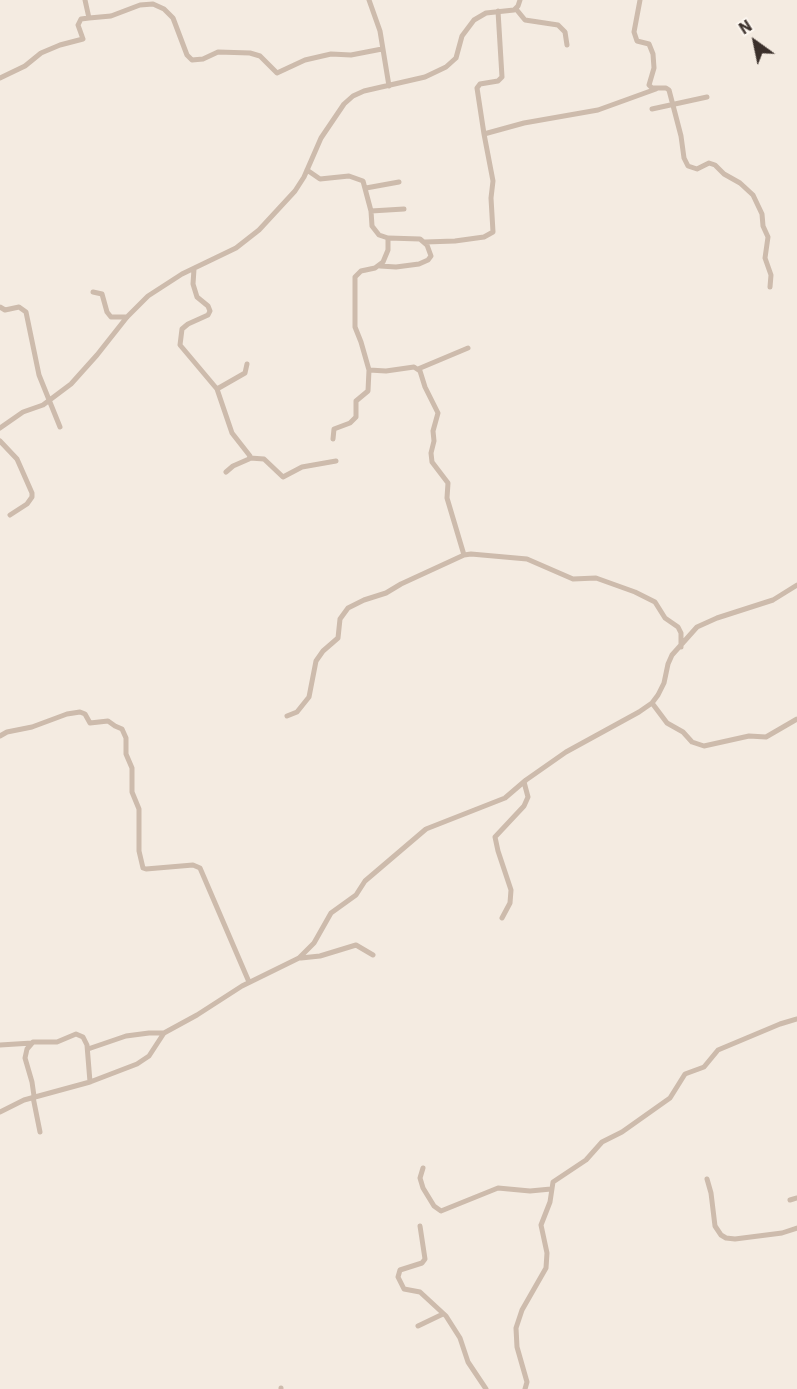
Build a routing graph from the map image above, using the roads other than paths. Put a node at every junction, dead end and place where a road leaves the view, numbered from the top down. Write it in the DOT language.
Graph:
graph roads {
  1 [pos="86,0"];
  2 [pos="369,0"];
  3 [pos="520,0"];
  4 [pos="640,0"];
  5 [pos="516,9"];
  6 [pos="498,11"];
  7 [pos="89,18"];
  8 [pos="567,45"];
  9 [pos="382,49"];
  10 [pos="0,78"];
  11 [pos="389,86"];
  12 [pos="658,88"];
  13 [pos="707,97"];
  14 [pos="672,105"];
  15 [pos="652,109"];
  16 [pos="484,134"];
  17 [pos="308,171"];
  18 [pos="399,182"];
  19 [pos="366,188"];
  20 [pos="404,209"];
  21 [pos="371,211"];
  22 [pos="388,238"];
  23 [pos="425,242"];
  24 [pos="379,266"];
  25 [pos="194,269"];
  26 [pos="770,288"];
  27 [pos="93,292"];
  28 [pos="0,307"];
  29 [pos="127,316"];
  30 [pos="468,348"];
  31 [pos="247,364"];
  32 [pos="418,369"];
  33 [pos="369,370"];
  34 [pos="217,389"];
  35 [pos="48,401"];
  36 [pos="60,427"];
  37 [pos="0,428"];
  38 [pos="333,439"];
  39 [pos="0,441"];
  40 [pos="250,458"];
  41 [pos="336,461"];
  42 [pos="226,472"];
  43 [pos="10,514"];
  44 [pos="464,555"];
  45 [pos="797,585"];
  46 [pos="681,647"];
  47 [pos="652,703"];
  48 [pos="287,716"];
  49 [pos="797,719"];
  50 [pos="0,736"];
  51 [pos="524,782"];
  52 [pos="502,918"];
  53 [pos="373,955"];
  54 [pos="299,958"];
  55 [pos="249,982"];
  56 [pos="797,1019"];
  57 [pos="164,1033"];
  58 [pos="33,1042"];
  59 [pos="0,1045"];
  60 [pos="88,1049"];
  61 [pos="90,1082"];
  62 [pos="33,1097"];
  63 [pos="0,1112"];
  64 [pos="40,1132"];
  65 [pos="423,1168"];
  66 [pos="707,1179"];
  67 [pos="551,1190"];
  68 [pos="420,1226"];
  69 [pos="797,1228"];
  70 [pos="443,1314"];
  71 [pos="418,1326"];
  72 [pos="486,1389"];
  73 [pos="525,1389"];
  1 -- 7 [label="street"];
  2 -- 9 [label="street"];
  3 -- 5 [label="street"];
  4 -- 12 [label="street"];
  5 -- 6 [label="street"];
  5 -- 8 [label="street"];
  6 -- 11 [label="street"];
  6 -- 16 [label="street"];
  7 -- 9 [label="street"];
  7 -- 10 [label="street"];
  9 -- 11 [label="street"];
  11 -- 17 [label="street"];
  12 -- 14 [label="street"];
  12 -- 16 [label="street"];
  13 -- 14 [label="street"];
  14 -- 15 [label="street"];
  14 -- 26 [label="street"];
  16 -- 23 [label="street"];
  17 -- 19 [label="street"];
  17 -- 25 [label="street"];
  18 -- 19 [label="street"];
  19 -- 21 [label="street"];
  20 -- 21 [label="street"];
  21 -- 22 [label="street"];
  22 -- 23 [label="street"];
  22 -- 24 [label="street"];
  23 -- 24 [label="street"];
  24 -- 33 [label="street"];
  25 -- 29 [label="street"];
  25 -- 34 [label="street"];
  27 -- 29 [label="street"];
  28 -- 35 [label="street"];
  29 -- 35 [label="street"];
  30 -- 32 [label="street"];
  31 -- 34 [label="street"];
  32 -- 33 [label="street"];
  32 -- 44 [label="street"];
  33 -- 38 [label="street"];
  34 -- 40 [label="street"];
  35 -- 36 [label="street"];
  35 -- 37 [label="street"];
  39 -- 43 [label="street"];
  40 -- 41 [label="street"];
  40 -- 42 [label="street"];
  44 -- 46 [label="street"];
  44 -- 48 [label="street"];
  45 -- 46 [label="street"];
  46 -- 47 [label="street"];
  47 -- 49 [label="street"];
  47 -- 51 [label="street"];
  50 -- 55 [label="street"];
  51 -- 52 [label="street"];
  51 -- 54 [label="street"];
  53 -- 54 [label="street"];
  54 -- 55 [label="street"];
  55 -- 57 [label="street"];
  56 -- 67 [label="street"];
  57 -- 60 [label="street"];
  57 -- 61 [label="street"];
  58 -- 59 [label="street"];
  58 -- 60 [label="street"];
  58 -- 62 [label="street"];
  60 -- 61 [label="street"];
  61 -- 62 [label="street"];
  62 -- 63 [label="street"];
  62 -- 64 [label="street"];
  65 -- 67 [label="street"];
  66 -- 69 [label="street"];
  67 -- 73 [label="street"];
  68 -- 70 [label="street"];
  70 -- 71 [label="street"];
  70 -- 72 [label="street"];
}
